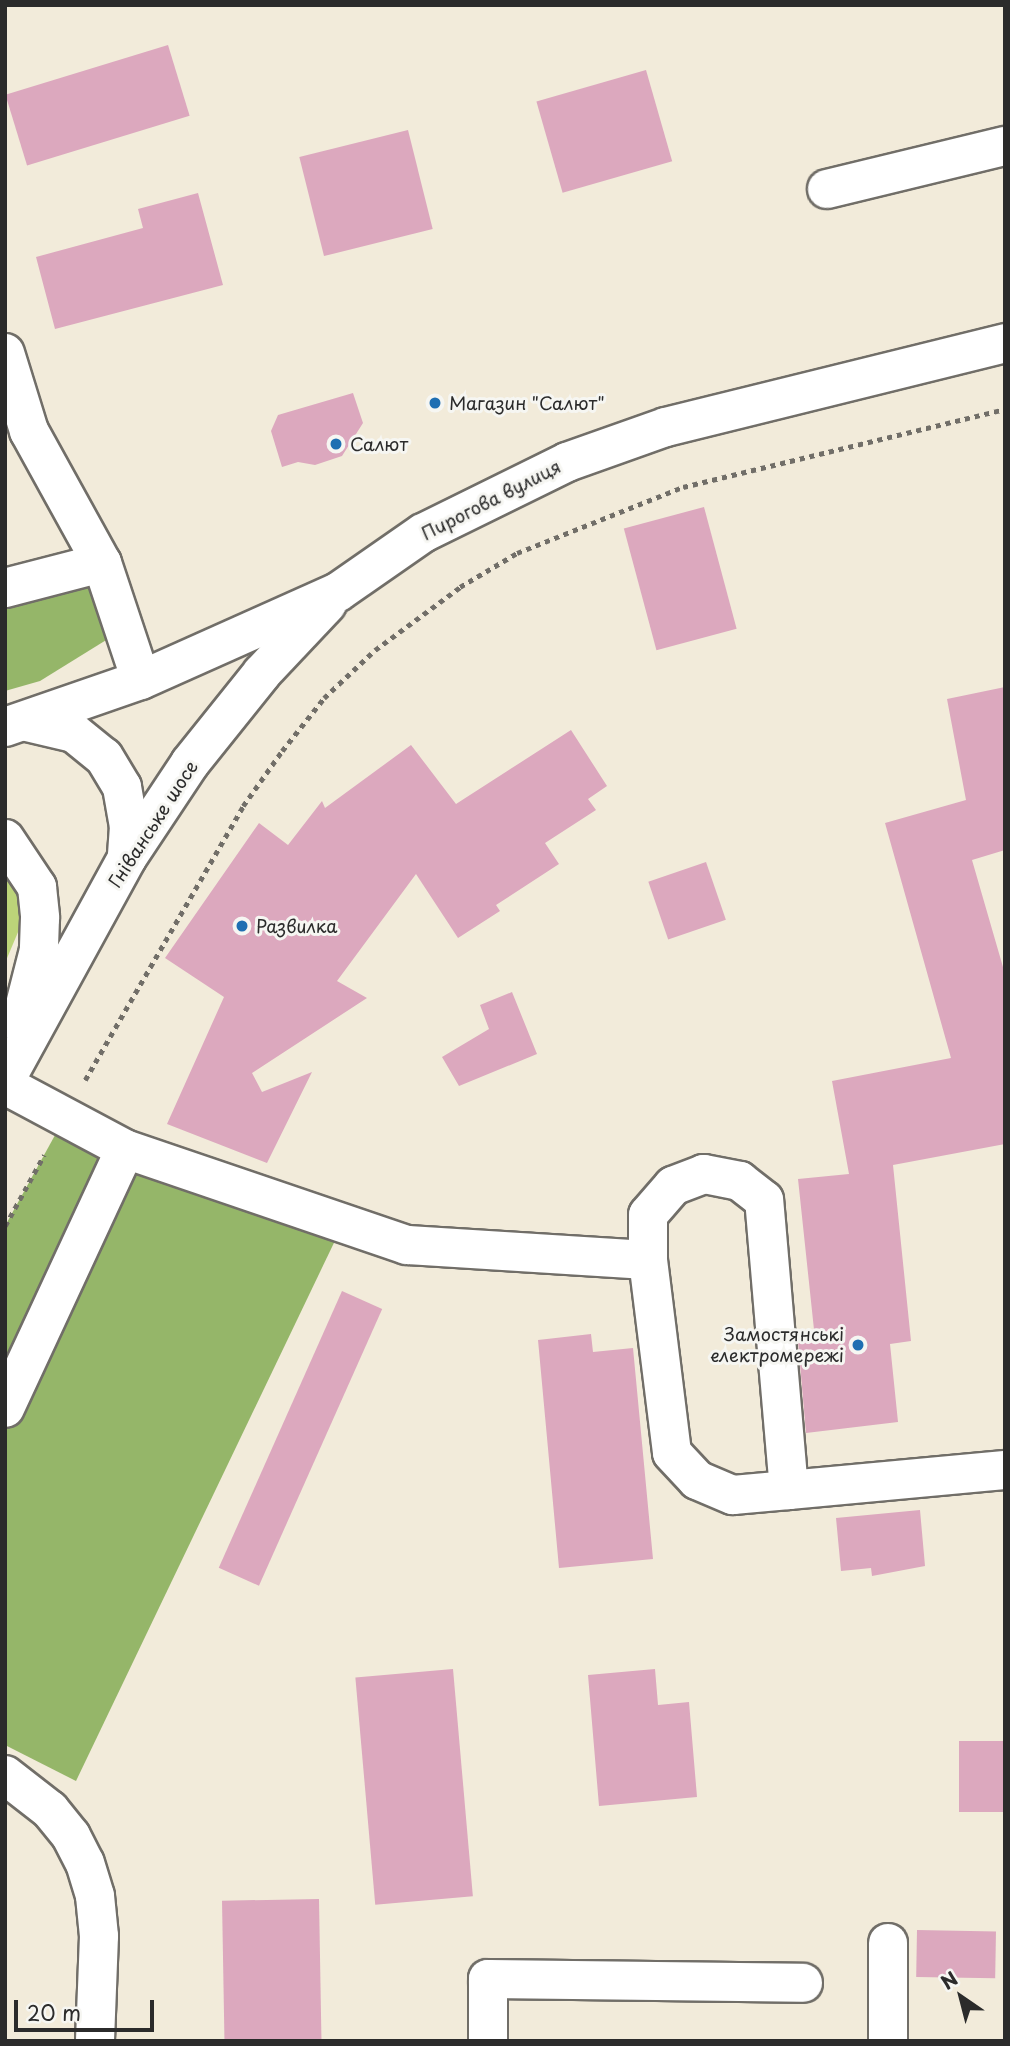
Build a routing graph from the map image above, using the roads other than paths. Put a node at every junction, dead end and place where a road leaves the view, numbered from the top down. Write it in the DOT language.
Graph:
graph roads {
  1 [pos="1005,146"];
  2 [pos="827,189"];
  3 [pos="1005,343"];
  4 [pos="5,354"];
  5 [pos="102,564"];
  6 [pos="5,588"];
  7 [pos="338,592"];
  8 [pos="141,680"];
  9 [pos="16,724"];
  10 [pos="5,839"];
  11 [pos="127,858"];
  12 [pos="5,1082"];
  13 [pos="125,1149"];
  14 [pos="648,1260"];
  15 [pos="5,1408"];
  16 [pos="1005,1470"];
  17 [pos="789,1490"];
  18 [pos="5,1774"];
  19 [pos="888,1943"];
  20 [pos="803,1983"];
  21 [pos="95,2041"];
  22 [pos="488,2041"];
  23 [pos="888,2041"];
  1 -- 2 [label="main road"];
  3 -- 7 [label="main road, Пирогова вулиця"];
  4 -- 5 [label="main road"];
  5 -- 6 [label="main road"];
  5 -- 8 [label="main road"];
  7 -- 8 [label="main road, Пирогова вулиця"];
  7 -- 11 [label="main road, Гніванське шосе"];
  8 -- 9 [label="main road, Пирогова вулиця"];
  9 -- 11 [label="main road"];
  10 -- 12 [label="main road"];
  11 -- 12 [label="main road, Гніванське шосе"];
  12 -- 13 [label="main road"];
  13 -- 14 [label="main road"];
  13 -- 15 [label="main road"];
  14 -- 17 [label="main road"];
  14 -- 17 [label="main road"];
  16 -- 17 [label="main road"];
  18 -- 21 [label="main road"];
  19 -- 23 [label="main road"];
  20 -- 22 [label="main road"];
}
